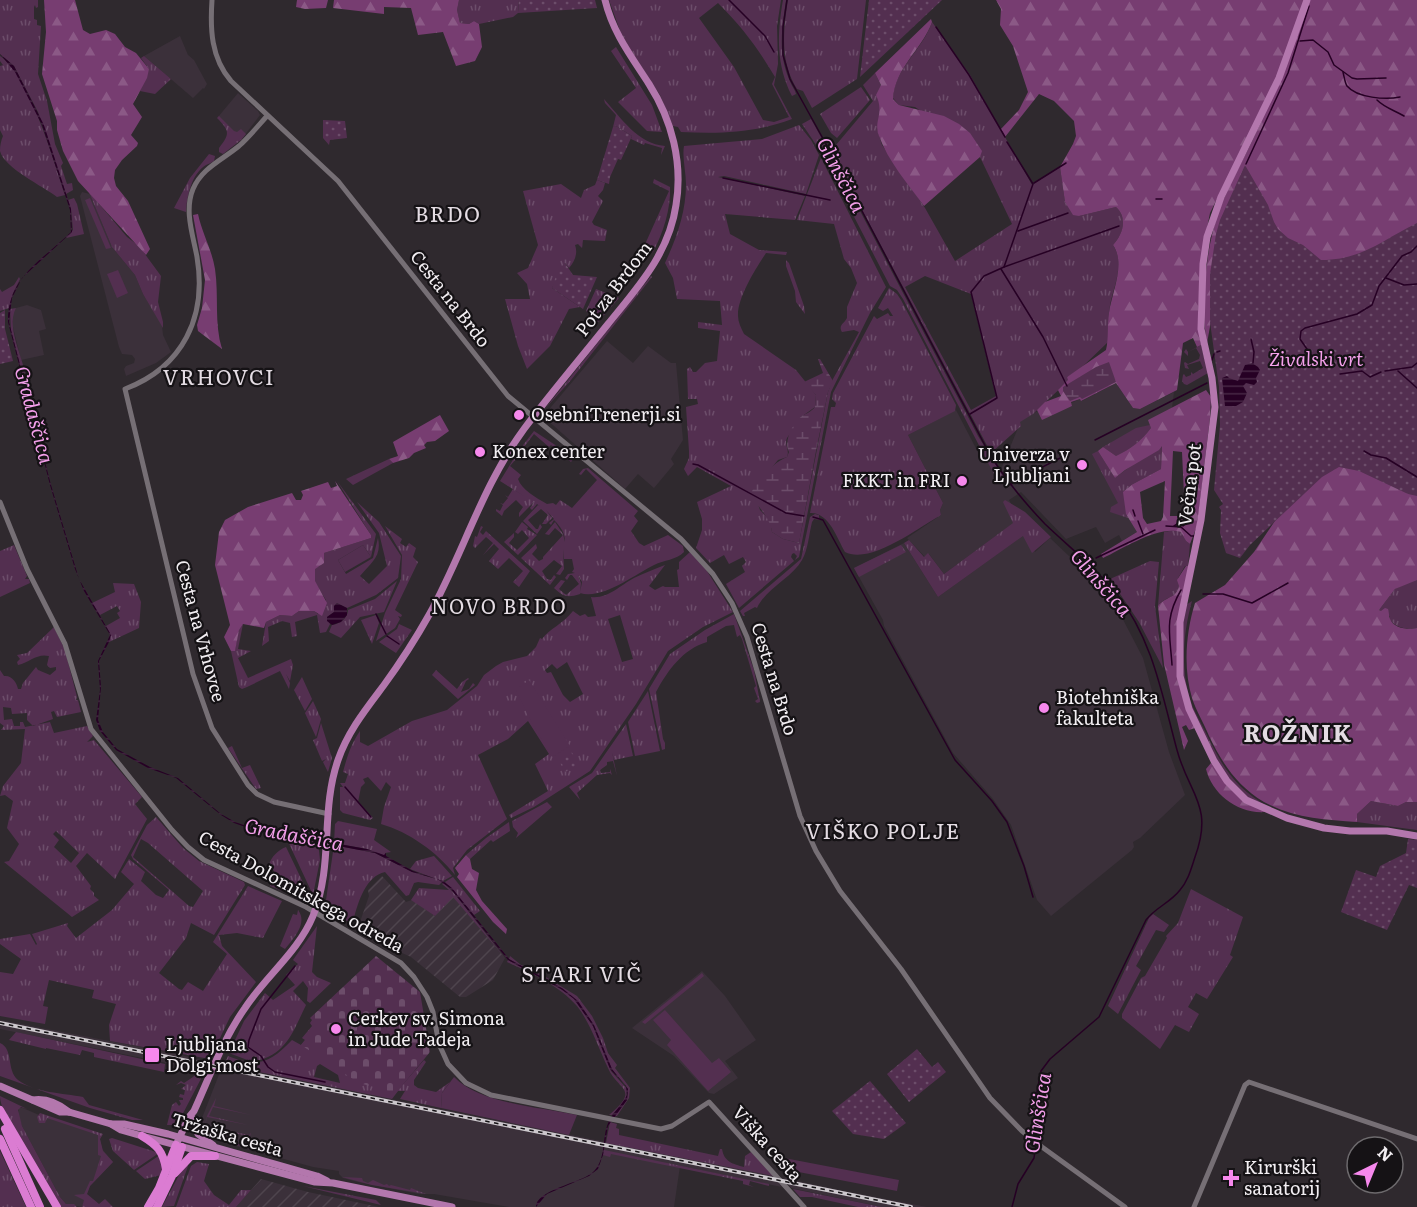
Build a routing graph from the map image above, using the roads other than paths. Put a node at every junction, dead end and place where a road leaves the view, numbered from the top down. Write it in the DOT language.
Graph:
graph roads {
  1 [pos="212,0"];
  2 [pos="605,0"];
  3 [pos="1307,0"];
  4 [pos="267,116"];
  5 [pos="533,418"];
  6 [pos="0,502"];
  7 [pos="329,814"];
  8 [pos="1417,836"];
  9 [pos="315,912"];
  10 [pos="0,1086"];
  11 [pos="709,1102"];
  12 [pos="0,1110"];
  13 [pos="194,1115"];
  14 [pos="0,1119"];
  15 [pos="111,1124"];
  16 [pos="142,1136"];
  17 [pos="0,1139"];
  18 [pos="1417,1139"];
  19 [pos="181,1142"];
  20 [pos="218,1153"];
  21 [pos="169,1173"];
  22 [pos="31,1207"];
  23 [pos="40,1207"];
  24 [pos="57,1207"];
  25 [pos="148,1207"];
  26 [pos="158,1207"];
  27 [pos="452,1207"];
  28 [pos="804,1207"];
  29 [pos="1125,1207"];
  30 [pos="1194,1207"];
  1 -- 4 [label="street, Cesta na Brdo"];
  2 -- 5 [label="main road, Pot za Brdom"];
  3 -- 8 [label="main road, Večna pot"];
  4 -- 5 [label="street, Cesta na Brdo"];
  4 -- 7 [label="street, Cesta na Vrhovce"];
  5 -- 7 [label="main road, Pot za Brdom"];
  5 -- 29 [label="street, Cesta na Brdo"];
  6 -- 9 [label="street, Cesta Dolomitskega odreda"];
  7 -- 9 [label="main road, Pot za Brdom"];
  9 -- 11 [label="street, Cesta Dolomitskega odreda"];
  9 -- 13 [label="main road, Pot za Brdom"];
  10 -- 15 [label="main road, Tržaška cesta"];
  11 -- 28 [label="street, Viška cesta"];
  12 -- 24 [label="highway"];
  13 -- 19 [label="main road, Pot za Brdom"];
  13 -- 20 [label="main road"];
  14 -- 23 [label="highway"];
  15 -- 16 [label="main road, Tržaška cesta"];
  15 -- 19 [label="main road, Tržaška cesta"];
  16 -- 19 [label="main road, Tržaška cesta"];
  16 -- 21 [label="highway"];
  17 -- 22 [label="highway"];
  18 -- 30 [label="street"];
  19 -- 20 [label="main road, Tržaška cesta"];
  19 -- 21 [label="highway"];
  20 -- 21 [label="highway"];
  20 -- 27 [label="main road, Tržaška cesta"];
  21 -- 25 [label="highway"];
  21 -- 26 [label="highway"];
}
